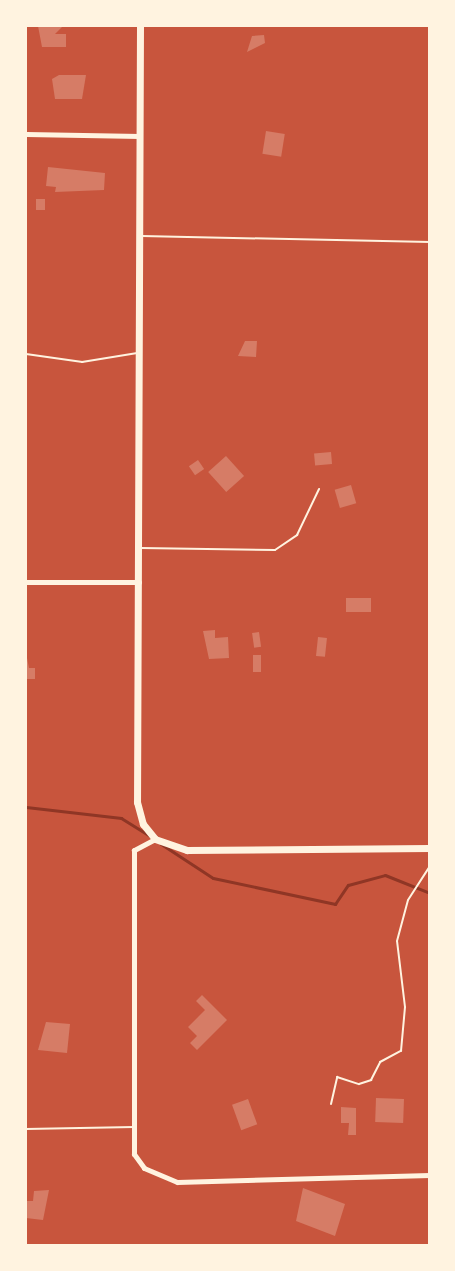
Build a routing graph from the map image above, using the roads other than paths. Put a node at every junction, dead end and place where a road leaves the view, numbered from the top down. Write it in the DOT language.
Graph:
graph roads {
  1 [pos="140,26"];
  2 [pos="26,134"];
  3 [pos="140,136"];
  4 [pos="139,236"];
  5 [pos="429,242"];
  6 [pos="140,352"];
  7 [pos="26,354"];
  8 [pos="319,489"];
  9 [pos="141,548"];
  10 [pos="26,582"];
  11 [pos="141,582"];
  12 [pos="155,839"];
  13 [pos="429,848"];
  14 [pos="429,866"];
  15 [pos="331,1104"];
  16 [pos="134,1127"];
  17 [pos="26,1129"];
  18 [pos="429,1175"];
  1 -- 3 [label="street"];
  2 -- 3 [label="street"];
  3 -- 4 [label="street"];
  4 -- 5 [label="lane"];
  4 -- 6 [label="street"];
  6 -- 7 [label="lane"];
  6 -- 9 [label="street"];
  8 -- 9 [label="lane"];
  9 -- 11 [label="street"];
  10 -- 11 [label="street"];
  11 -- 12 [label="street"];
  12 -- 13 [label="street"];
  12 -- 16 [label="street"];
  14 -- 15 [label="lane"];
  16 -- 17 [label="lane"];
  16 -- 18 [label="street"];
}
